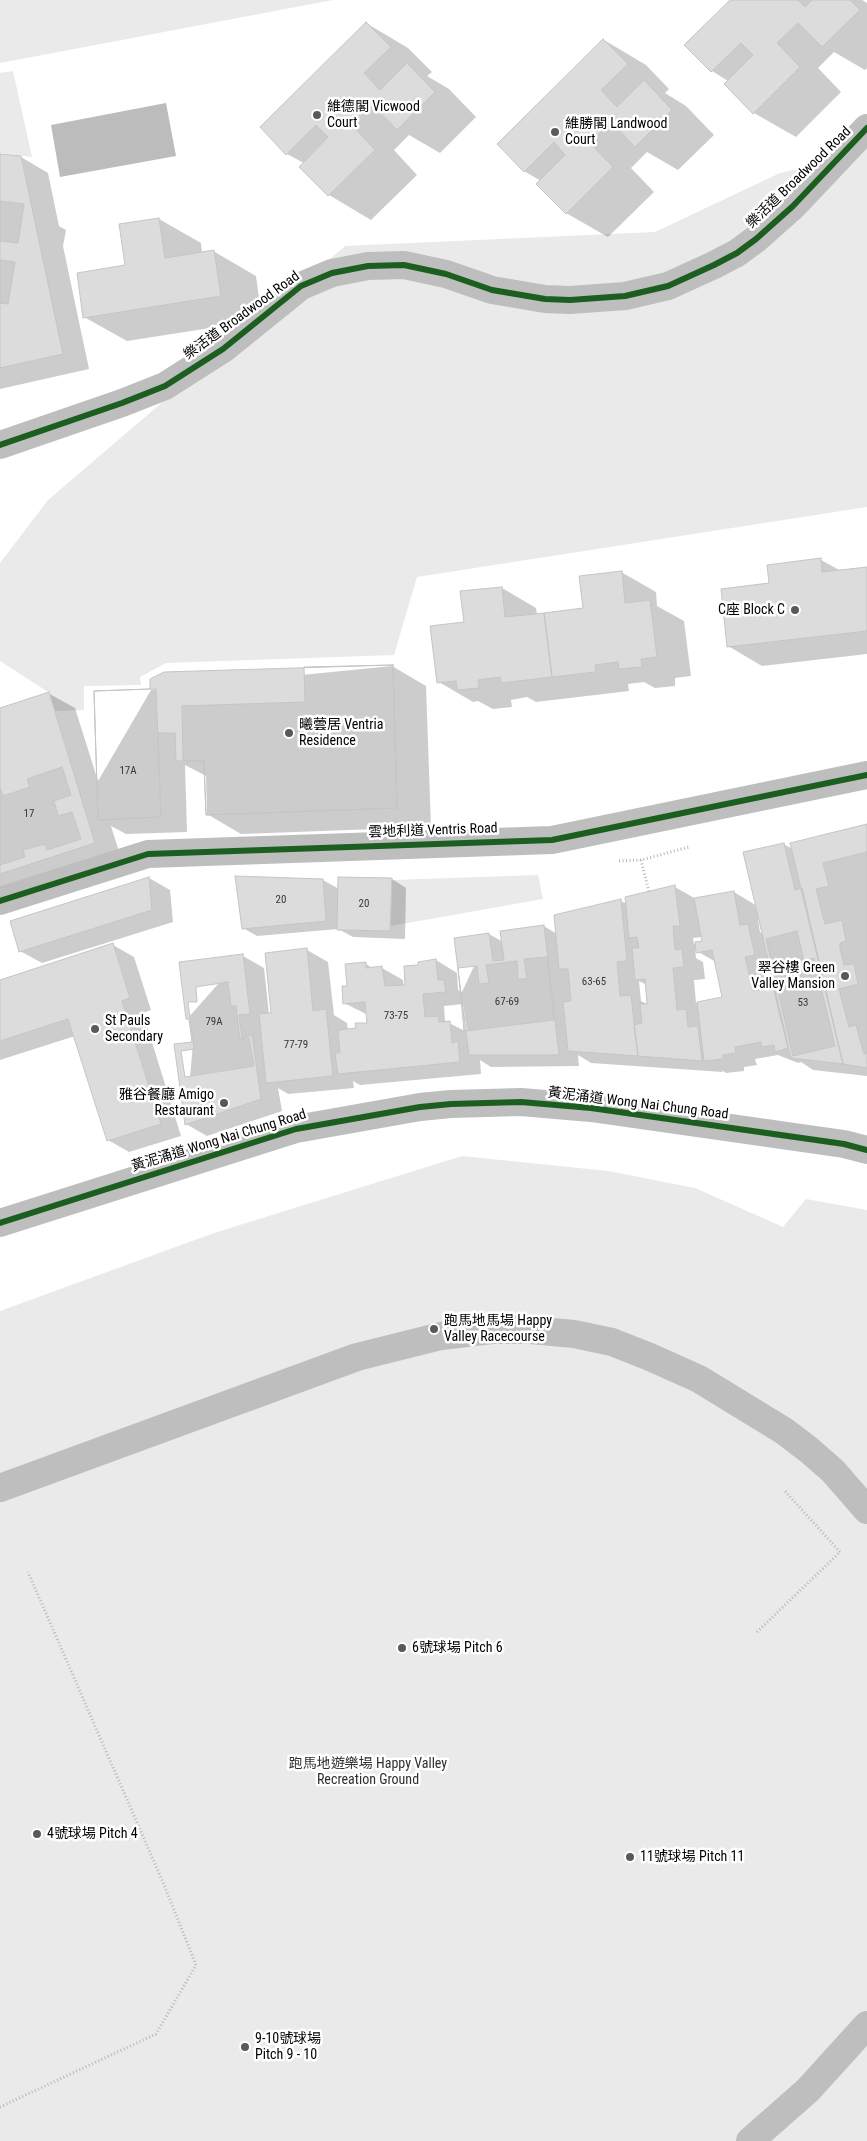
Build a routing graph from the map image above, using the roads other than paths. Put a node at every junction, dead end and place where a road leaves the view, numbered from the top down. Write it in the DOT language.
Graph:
graph roads {
  1 [pos="867,128"];
  2 [pos="0,445"];
  3 [pos="867,775"];
  4 [pos="0,902"];
  5 [pos="859,1144"];
  6 [pos="0,1223"];
  7 [pos="0,1488"];
  8 [pos="867,1510"];
  9 [pos="867,2024"];
  10 [pos="750,2141"];
  1 -- 2 [label="street, 樂活道 Broadwood Road"];
  3 -- 4 [label="street, 雲地利道 Ventris Road"];
  5 -- 6 [label="street, 黃泥涌道 Wong Nai Chung Road"];
  7 -- 8 [label="street"];
  9 -- 10 [label="street"];
}
